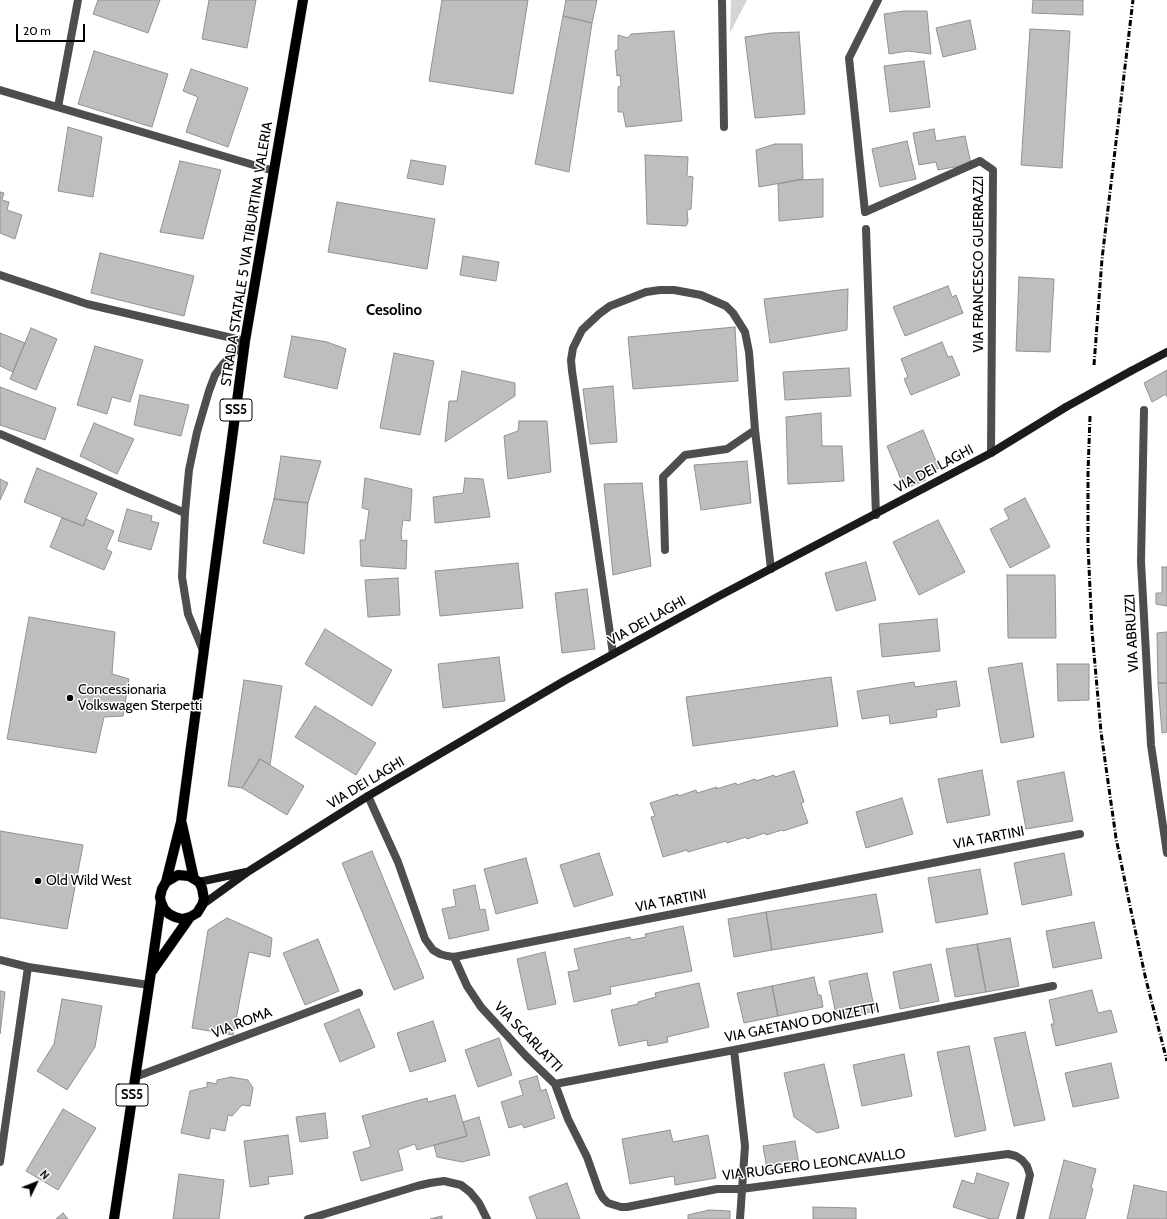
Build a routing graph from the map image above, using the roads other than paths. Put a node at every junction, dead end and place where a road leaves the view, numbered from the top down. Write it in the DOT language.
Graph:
graph roads {
  1 [pos="78,0"];
  2 [pos="304,0"];
  3 [pos="722,0"];
  4 [pos="878,0"];
  5 [pos="0,90"];
  6 [pos="58,107"];
  7 [pos="724,127"];
  8 [pos="274,171"];
  9 [pos="866,229"];
  10 [pos="0,275"];
  11 [pos="245,341"];
  12 [pos="1167,352"];
  13 [pos="1144,410"];
  14 [pos="755,430"];
  15 [pos="0,434"];
  16 [pos="991,453"];
  17 [pos="185,513"];
  18 [pos="876,515"];
  19 [pos="665,550"];
  20 [pos="771,569"];
  21 [pos="204,652"];
  22 [pos="613,654"];
  23 [pos="368,796"];
  24 [pos="181,822"];
  25 [pos="1080,834"];
  26 [pos="1167,853"];
  27 [pos="249,871"];
  28 [pos="196,880"];
  29 [pos="166,882"];
  30 [pos="161,902"];
  31 [pos="202,905"];
  32 [pos="190,917"];
  33 [pos="454,957"];
  34 [pos="0,960"];
  35 [pos="28,967"];
  36 [pos="151,972"];
  37 [pos="149,985"];
  38 [pos="1053,986"];
  39 [pos="359,993"];
  40 [pos="734,1050"];
  41 [pos="135,1077"];
  42 [pos="556,1084"];
  43 [pos="0,1162"];
  44 [pos="741,1189"];
  45 [pos="608,1203"];
  46 [pos="114,1219"];
  47 [pos="308,1219"];
  48 [pos="487,1219"];
  49 [pos="740,1219"];
  50 [pos="1020,1219"];
  1 -- 6 [label="street"];
  2 -- 8 [label="main road, STRADA STATALE 5 VIA TIBURTINA VALERIA / SS5"];
  3 -- 7 [label="street"];
  4 -- 16 [label="street, VIA FRANCESCO GUERRAZZI"];
  5 -- 6 [label="street"];
  6 -- 8 [label="street"];
  8 -- 11 [label="main road, STRADA STATALE 5 VIA TIBURTINA VALERIA / SS5"];
  9 -- 18 [label="street"];
  10 -- 11 [label="street"];
  11 -- 17 [label="street"];
  11 -- 21 [label="main road, STRADA STATALE 5 VIA TIBURTINA VALERIA / SS5"];
  12 -- 16 [label="street, VIA DEI LAGHI, bridge"];
  13 -- 26 [label="street, VIA ABRUZZI"];
  14 -- 19 [label="street"];
  14 -- 20 [label="street"];
  14 -- 22 [label="street"];
  15 -- 17 [label="street"];
  16 -- 18 [label="street, VIA DEI LAGHI"];
  17 -- 21 [label="street"];
  18 -- 20 [label="street, VIA DEI LAGHI"];
  20 -- 22 [label="street, VIA DEI LAGHI"];
  21 -- 24 [label="main road, STRADA STATALE 5 VIA TIBURTINA VALERIA / SS5"];
  22 -- 23 [label="street, VIA DEI LAGHI"];
  23 -- 27 [label="street, VIA DEI LAGHI"];
  23 -- 33 [label="street, VIA TARTINI"];
  24 -- 28 [label="main road, STRADA STATALE 5 VIA TIBURTINA VALERIA / SS5"];
  24 -- 29 [label="main road, STRADA STATALE 5 VIA TIBURTINA VALERIA / SS5"];
  25 -- 33 [label="street, VIA TARTINI"];
  27 -- 28 [label="street, VIA DEI LAGHI"];
  27 -- 31 [label="street, VIA DEI LAGHI"];
  28 -- 29 [label="main road"];
  28 -- 31 [label="main road, STRADA STATALE 5 VIA TIBURTINA VALERIA / SS5"];
  29 -- 30 [label="main road, STRADA STATALE 5 VIA TIBURTINA VALERIA / SS5"];
  30 -- 32 [label="main road"];
  30 -- 36 [label="main road, STRADA STATALE 5 VIA TIBURTINA VALERIA / SS5"];
  31 -- 32 [label="main road, STRADA STATALE 5 VIA TIBURTINA VALERIA / SS5"];
  32 -- 36 [label="main road, STRADA STATALE 5 VIA TIBURTINA VALERIA / SS5"];
  33 -- 42 [label="street, VIA SCARLATTI"];
  34 -- 35 [label="street"];
  35 -- 37 [label="street"];
  35 -- 43 [label="street"];
  36 -- 37 [label="main road, STRADA STATALE 5 VIA TIBURTINA VALERIA / SS5"];
  37 -- 41 [label="main road, STRADA STATALE 5 VIA TIBURTINA VALERIA / SS5"];
  38 -- 40 [label="street, VIA GAETANO DONIZETTI"];
  39 -- 41 [label="street, VIA ROMA"];
  40 -- 42 [label="street, VIA GAETANO DONIZETTI"];
  40 -- 44 [label="street"];
  41 -- 46 [label="main road, STRADA STATALE 5 VIA TIBURTINA VALERIA / SS5"];
  42 -- 45 [label="street, VIA SCARLATTI"];
  44 -- 45 [label="street, VIA RUGGERO LEONCAVALLO"];
  44 -- 49 [label="street"];
  44 -- 50 [label="street, VIA RUGGERO LEONCAVALLO"];
  47 -- 48 [label="street"];
}
